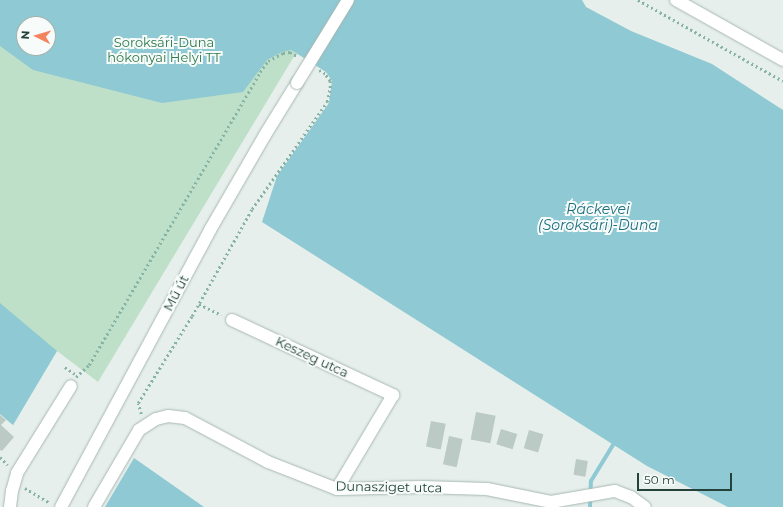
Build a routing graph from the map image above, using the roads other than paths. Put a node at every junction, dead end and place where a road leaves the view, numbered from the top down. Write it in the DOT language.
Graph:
graph roads {
  1 [pos="348,0"];
  2 [pos="676,0"];
  3 [pos="783,60"];
  4 [pos="232,320"];
  5 [pos="74,381"];
  6 [pos="337,489"];
  7 [pos="12,492"];
  8 [pos="56,505"];
  9 [pos="0,506"];
  10 [pos="10,507"];
  11 [pos="94,507"];
  12 [pos="646,507"];
  1 -- 8 [label="street, Mű út, bridge"];
  2 -- 3 [label="street"];
  4 -- 6 [label="street, Keszeg utca"];
  5 -- 7 [label="street"];
  6 -- 11 [label="street, Dunasziget utca"];
  6 -- 12 [label="street, Dunasziget utca"];
  7 -- 9 [label="street"];
  7 -- 10 [label="street"];
}
